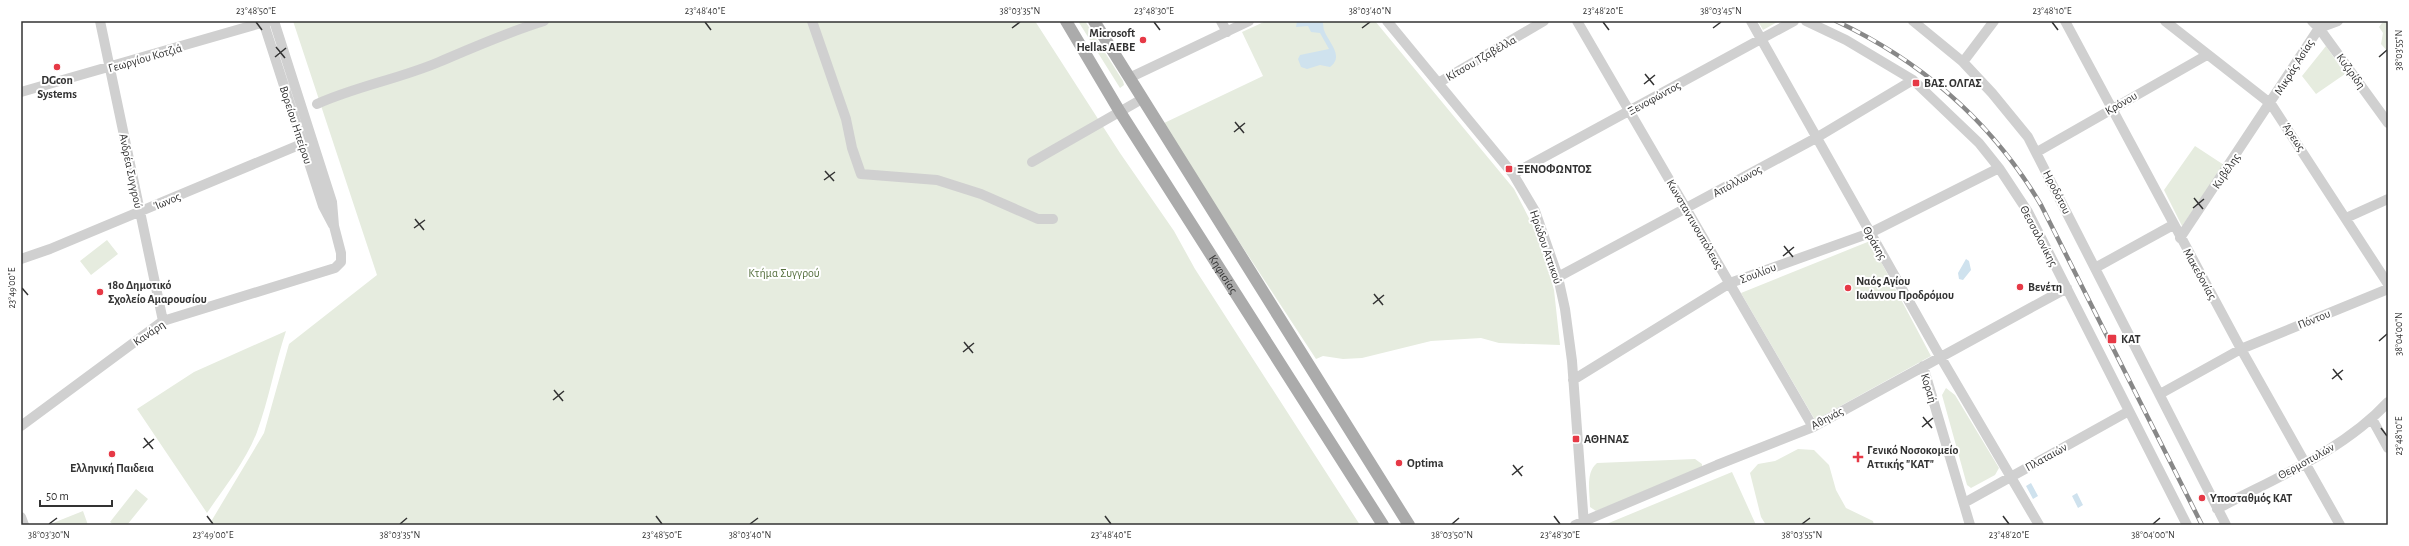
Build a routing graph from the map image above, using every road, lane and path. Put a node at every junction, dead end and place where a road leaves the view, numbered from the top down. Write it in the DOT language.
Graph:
graph roads {
  1 [pos="100,21"];
  2 [pos="274,21"];
  3 [pos="544,21"];
  4 [pos="812,21"];
  5 [pos="1066,21"];
  6 [pos="1094,21"];
  7 [pos="1221,21"];
  8 [pos="1249,21"];
  9 [pos="1387,21"];
  10 [pos="1544,21"];
  11 [pos="1577,21"];
  12 [pos="1750,21"];
  13 [pos="1794,21"];
  14 [pos="1806,21"];
  15 [pos="1913,21"];
  16 [pos="1994,21"];
  17 [pos="2065,21"];
  18 [pos="2165,21"];
  19 [pos="2338,21"];
  20 [pos="265,22"];
  21 [pos="2177,24"];
  22 [pos="2315,24"];
  23 [pos="1227,32"];
  24 [pos="1760,40"];
  25 [pos="2206,55"];
  26 [pos="1963,62"];
  27 [pos="109,68"];
  28 [pos="1129,78"];
  29 [pos="1913,80"];
  30 [pos="1438,83"];
  31 [pos="21,92"];
  32 [pos="1142,99"];
  33 [pos="317,104"];
  34 [pos="2271,104"];
  35 [pos="2111,108"];
  36 [pos="1629,111"];
  37 [pos="1120,112"];
  38 [pos="2388,123"];
  39 [pos="1816,138"];
  40 [pos="307,142"];
  41 [pos="2037,152"];
  42 [pos="1032,162"];
  43 [pos="1999,168"];
  44 [pos="1513,174"];
  45 [pos="2388,198"];
  46 [pos="1687,209"];
  47 [pos="140,212"];
  48 [pos="2346,218"];
  49 [pos="1053,219"];
  50 [pos="2173,225"];
  51 [pos="1870,233"];
  52 [pos="2180,238"];
  53 [pos="21,259"];
  54 [pos="341,262"];
  55 [pos="2095,268"];
  56 [pos="1558,277"];
  57 [pos="1730,283"];
  58 [pos="2388,284"];
  59 [pos="2067,288"];
  60 [pos="2388,289"];
  61 [pos="163,321"];
  62 [pos="2241,349"];
  63 [pos="1940,356"];
  64 [pos="1922,366"];
  65 [pos="1573,380"];
  66 [pos="2160,394"];
  67 [pos="2388,402"];
  68 [pos="2129,410"];
  69 [pos="2372,419"];
  70 [pos="21,426"];
  71 [pos="1814,426"];
  72 [pos="2388,448"];
  73 [pos="2306,462"];
  74 [pos="2010,477"];
  75 [pos="1964,503"];
  76 [pos="2217,509"];
  77 [pos="21,517"];
  78 [pos="1581,524"];
  79 [pos="24,525"];
  80 [pos="1383,525"];
  81 [pos="1408,525"];
  82 [pos="1970,525"];
  83 [pos="2039,525"];
  84 [pos="2187,525"];
  85 [pos="2226,525"];
  86 [pos="2340,525"];
  1 -- 27 [label="street, Ανδρέα Συγγρού"];
  2 -- 40 [label="street, Βορείου Ηπείρου"];
  3 -- 33 [label="street"];
  4 -- 49 [label="street"];
  5 -- 37 [label="main road, Κηφισίας"];
  6 -- 28 [label="main road, Κηφισίας"];
  7 -- 23 [label="street"];
  8 -- 23 [label="street"];
  9 -- 30 [label="street, Ηρώδου Αττικού"];
  10 -- 30 [label="street, Κίτσου Τζαβέλλα"];
  11 -- 36 [label="street, Κωνσταντινουπόλεως"];
  12 -- 24 [label="street, Θράκης"];
  13 -- 24 [label="street, Ξενοφώντος"];
  14 -- 29 [label="street, Θεσσαλονίκης"];
  15 -- 26 [label="street, Ηροδότου"];
  16 -- 26 [label="street"];
  17 -- 35 [label="street, Μακεδονίας"];
  18 -- 21 [label="street, Άρεως"];
  19 -- 22 [label="street, Μικράς Ασίας"];
  20 -- 27 [label="street, Γεωργίου Κοτζιά"];
  20 -- 40 [label="street, Βορείου Ηπείρου"];
  21 -- 25 [label="street, Άρεως"];
  22 -- 34 [label="street, Μικράς Ασίας"];
  22 -- 38 [label="street, Κυζιρίδη"];
  23 -- 28 [label="street"];
  24 -- 36 [label="street, Ξενοφώντος"];
  24 -- 39 [label="street, Θράκης"];
  25 -- 34 [label="street, Άρεως"];
  25 -- 35 [label="street, Κρόνου"];
  26 -- 41 [label="street, Ηροδότου"];
  27 -- 31 [label="street, Γεωργίου Κοτζιά"];
  27 -- 47 [label="street, Ανδρέα Συγγρού"];
  28 -- 32 [label="main road, Κηφισίας"];
  29 -- 39 [label="street, Απόλλωνος"];
  29 -- 43 [label="street, Θεσσαλονίκης"];
  30 -- 44 [label="street, Ηρώδου Αττικού"];
  32 -- 37 [label="street"];
  32 -- 81 [label="main road, Κηφισίας"];
  34 -- 48 [label="street, Άρεως"];
  34 -- 52 [label="street, Κυβέλης"];
  35 -- 41 [label="street, Κρόνου"];
  35 -- 50 [label="street, Μακεδονίας"];
  36 -- 44 [label="street, Ξενοφώντος"];
  36 -- 46 [label="street, Κωνσταντινουπόλεως"];
  37 -- 42 [label="street"];
  37 -- 80 [label="main road, Κηφισίας"];
  39 -- 46 [label="street, Απόλλωνος"];
  39 -- 51 [label="street, Θράκης"];
  40 -- 47 [label="street, Ίωνος"];
  40 -- 54 [label="street, Βορείου Ηπείρου"];
  41 -- 55 [label="street, Ηροδότου"];
  43 -- 51 [label="street, Σουλίου"];
  43 -- 59 [label="street, Θεσσαλονίκης"];
  44 -- 56 [label="street, Ηρώδου Αττικού"];
  45 -- 48 [label="street"];
  46 -- 56 [label="street, Απόλλωνος"];
  46 -- 57 [label="street, Κωνσταντινουπόλεως"];
  47 -- 53 [label="street, Ίωνος"];
  47 -- 61 [label="street, Ανδρέα Συγγρού"];
  48 -- 58 [label="street, Άρεως"];
  50 -- 52 [label="street, Μακεδονίας"];
  50 -- 55 [label="street"];
  51 -- 57 [label="street, Σουλίου"];
  51 -- 63 [label="street, Θράκης"];
  52 -- 62 [label="street, Μακεδονίας"];
  54 -- 61 [label="street, Κανάρη"];
  55 -- 66 [label="street, Ηροδότου"];
  56 -- 65 [label="street, Ηρώδου Αττικού"];
  57 -- 65 [label="street, Σουλίου"];
  57 -- 71 [label="street, Κωνσταντινουπόλεως"];
  59 -- 63 [label="street, Αθηνάς"];
  59 -- 68 [label="street, Θεσσαλονίκης"];
  60 -- 62 [label="street, Πόντου"];
  61 -- 70 [label="street, Κανάρη"];
  62 -- 66 [label="street"];
  62 -- 73 [label="street, Μακεδονίας"];
  63 -- 64 [label="street, Αθηνάς"];
  63 -- 74 [label="street, Θράκης"];
  64 -- 71 [label="street, Αθηνάς"];
  64 -- 75 [label="street, Κοραή"];
  65 -- 78 [label="street, Ηρώδου Αττικού"];
  66 -- 76 [label="street"];
  67 -- 69 [label="street, Θερμοπυλών"];
  68 -- 74 [label="street, Πλαταιών"];
  68 -- 84 [label="street, Θεσσαλονίκης"];
  69 -- 72 [label="street"];
  69 -- 73 [label="street, Θερμοπυλών"];
  71 -- 78 [label="street, Αθηνάς"];
  73 -- 76 [label="street, Θερμοπυλών"];
  73 -- 86 [label="street, Μακεδονίας"];
  74 -- 75 [label="street, Πλαταιών"];
  74 -- 83 [label="street, Θράκης"];
  75 -- 82 [label="street, Κοραή"];
  76 -- 85 [label="street"];
  77 -- 79 [label="street"];
}
